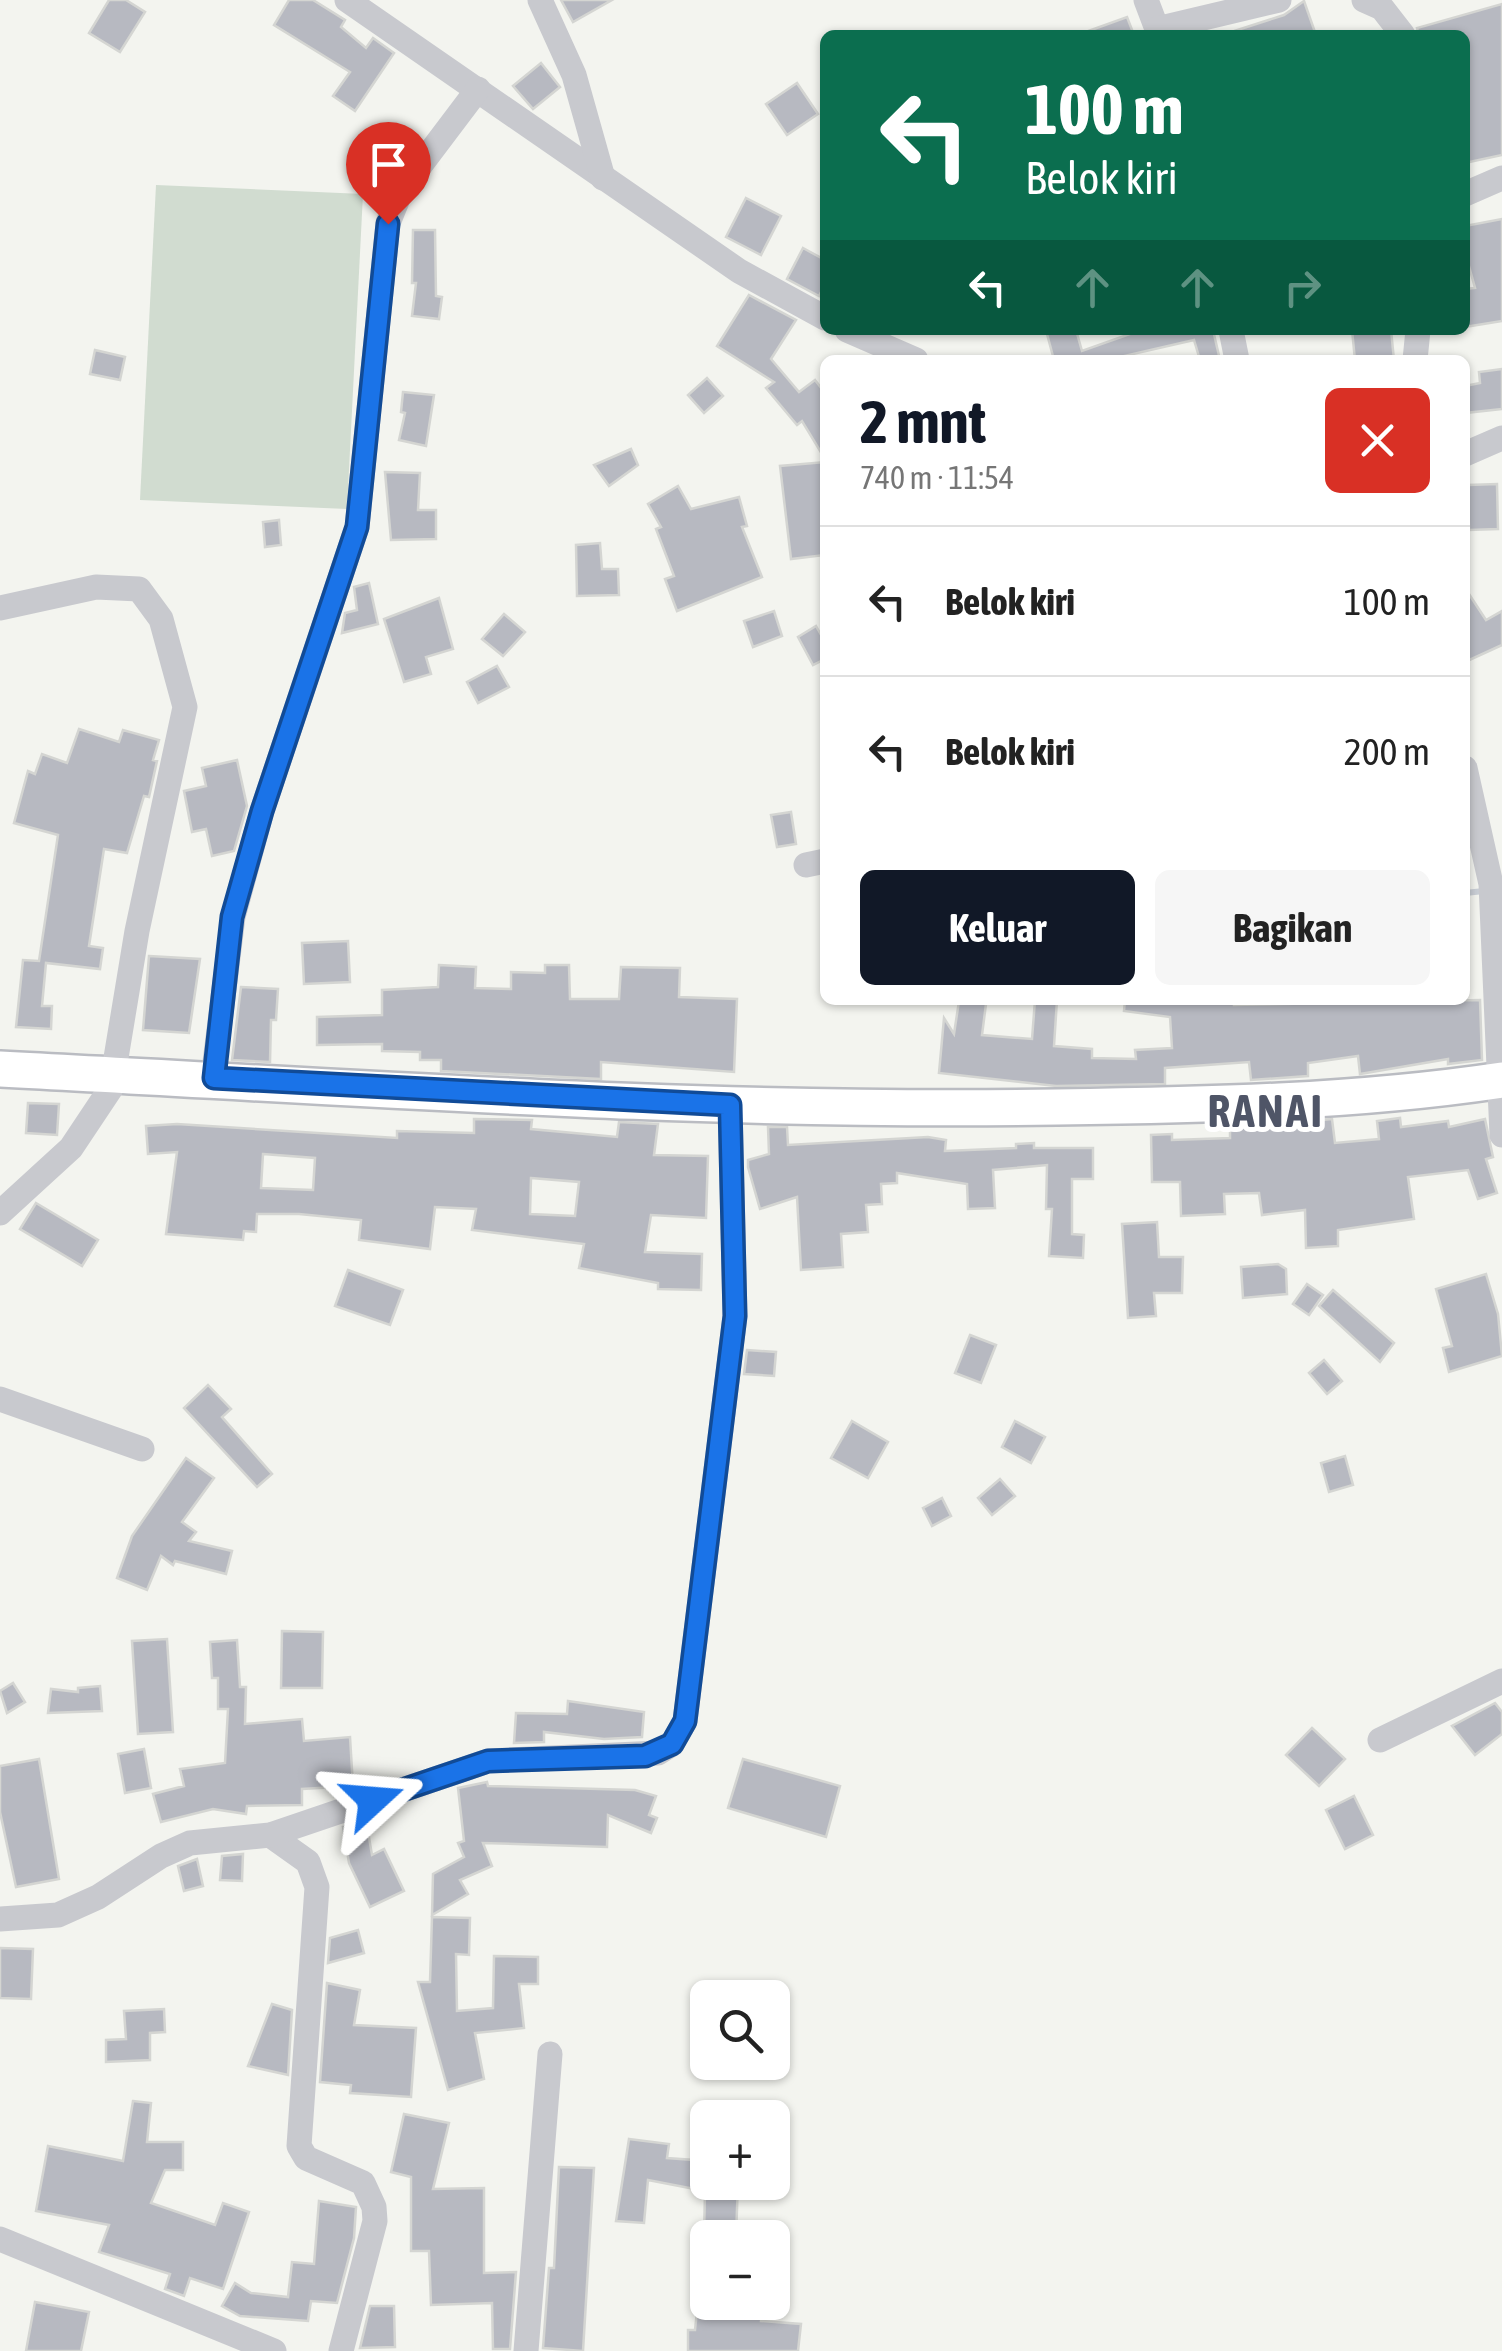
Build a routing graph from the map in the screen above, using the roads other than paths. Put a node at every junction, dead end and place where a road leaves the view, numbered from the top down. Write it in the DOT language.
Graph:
graph roads {
  1 [pos="347,0"];
  2 [pos="540,0"];
  3 [pos="1146,0"];
  4 [pos="1280,0"];
  5 [pos="1364,0"];
  6 [pos="1157,30"];
  7 [pos="1166,30"];
  8 [pos="1399,30"];
  9 [pos="478,89"];
  10 [pos="604,178"];
  11 [pos="1502,178"];
  12 [pos="1470,192"];
  13 [pos="820,315"];
  14 [pos="855,342"];
  15 [pos="899,355"];
  16 [pos="1502,438"];
  17 [pos="1470,452"];
  18 [pos="0,608"];
  19 [pos="1470,800"];
  20 [pos="1481,872"];
  21 [pos="0,1069"];
  22 [pos="113,1075"];
  23 [pos="214,1078"];
  24 [pos="1500,1080"];
  25 [pos="730,1105"];
  26 [pos="1502,1135"];
  27 [pos="0,1213"];
  28 [pos="0,1399"];
  29 [pos="142,1449"];
  30 [pos="1502,1681"];
  31 [pos="1380,1740"];
  32 [pos="270,1836"];
  33 [pos="0,1919"];
  34 [pos="550,2054"];
  35 [pos="0,2239"];
  36 [pos="274,2351"];
  37 [pos="341,2351"];
  38 [pos="526,2351"];
  1 -- 9 [label="street"];
  2 -- 10 [label="street"];
  3 -- 6 [label="street"];
  4 -- 7 [label="street"];
  5 -- 8 [label="street"];
  9 -- 10 [label="street"];
  9 -- 23 [label="street"];
  10 -- 13 [label="street"];
  11 -- 12 [label="street"];
  14 -- 15 [label="street"];
  16 -- 17 [label="street"];
  18 -- 22 [label="street"];
  19 -- 20 [label="street"];
  20 -- 24 [label="street"];
  21 -- 22 [label="street"];
  22 -- 23 [label="street"];
  22 -- 27 [label="street"];
  23 -- 25 [label="street"];
  24 -- 25 [label="street"];
  24 -- 26 [label="street"];
  25 -- 32 [label="street"];
  28 -- 29 [label="street"];
  30 -- 31 [label="street"];
  32 -- 33 [label="street"];
  32 -- 37 [label="street"];
  34 -- 38 [label="street"];
  35 -- 36 [label="street"];
}
